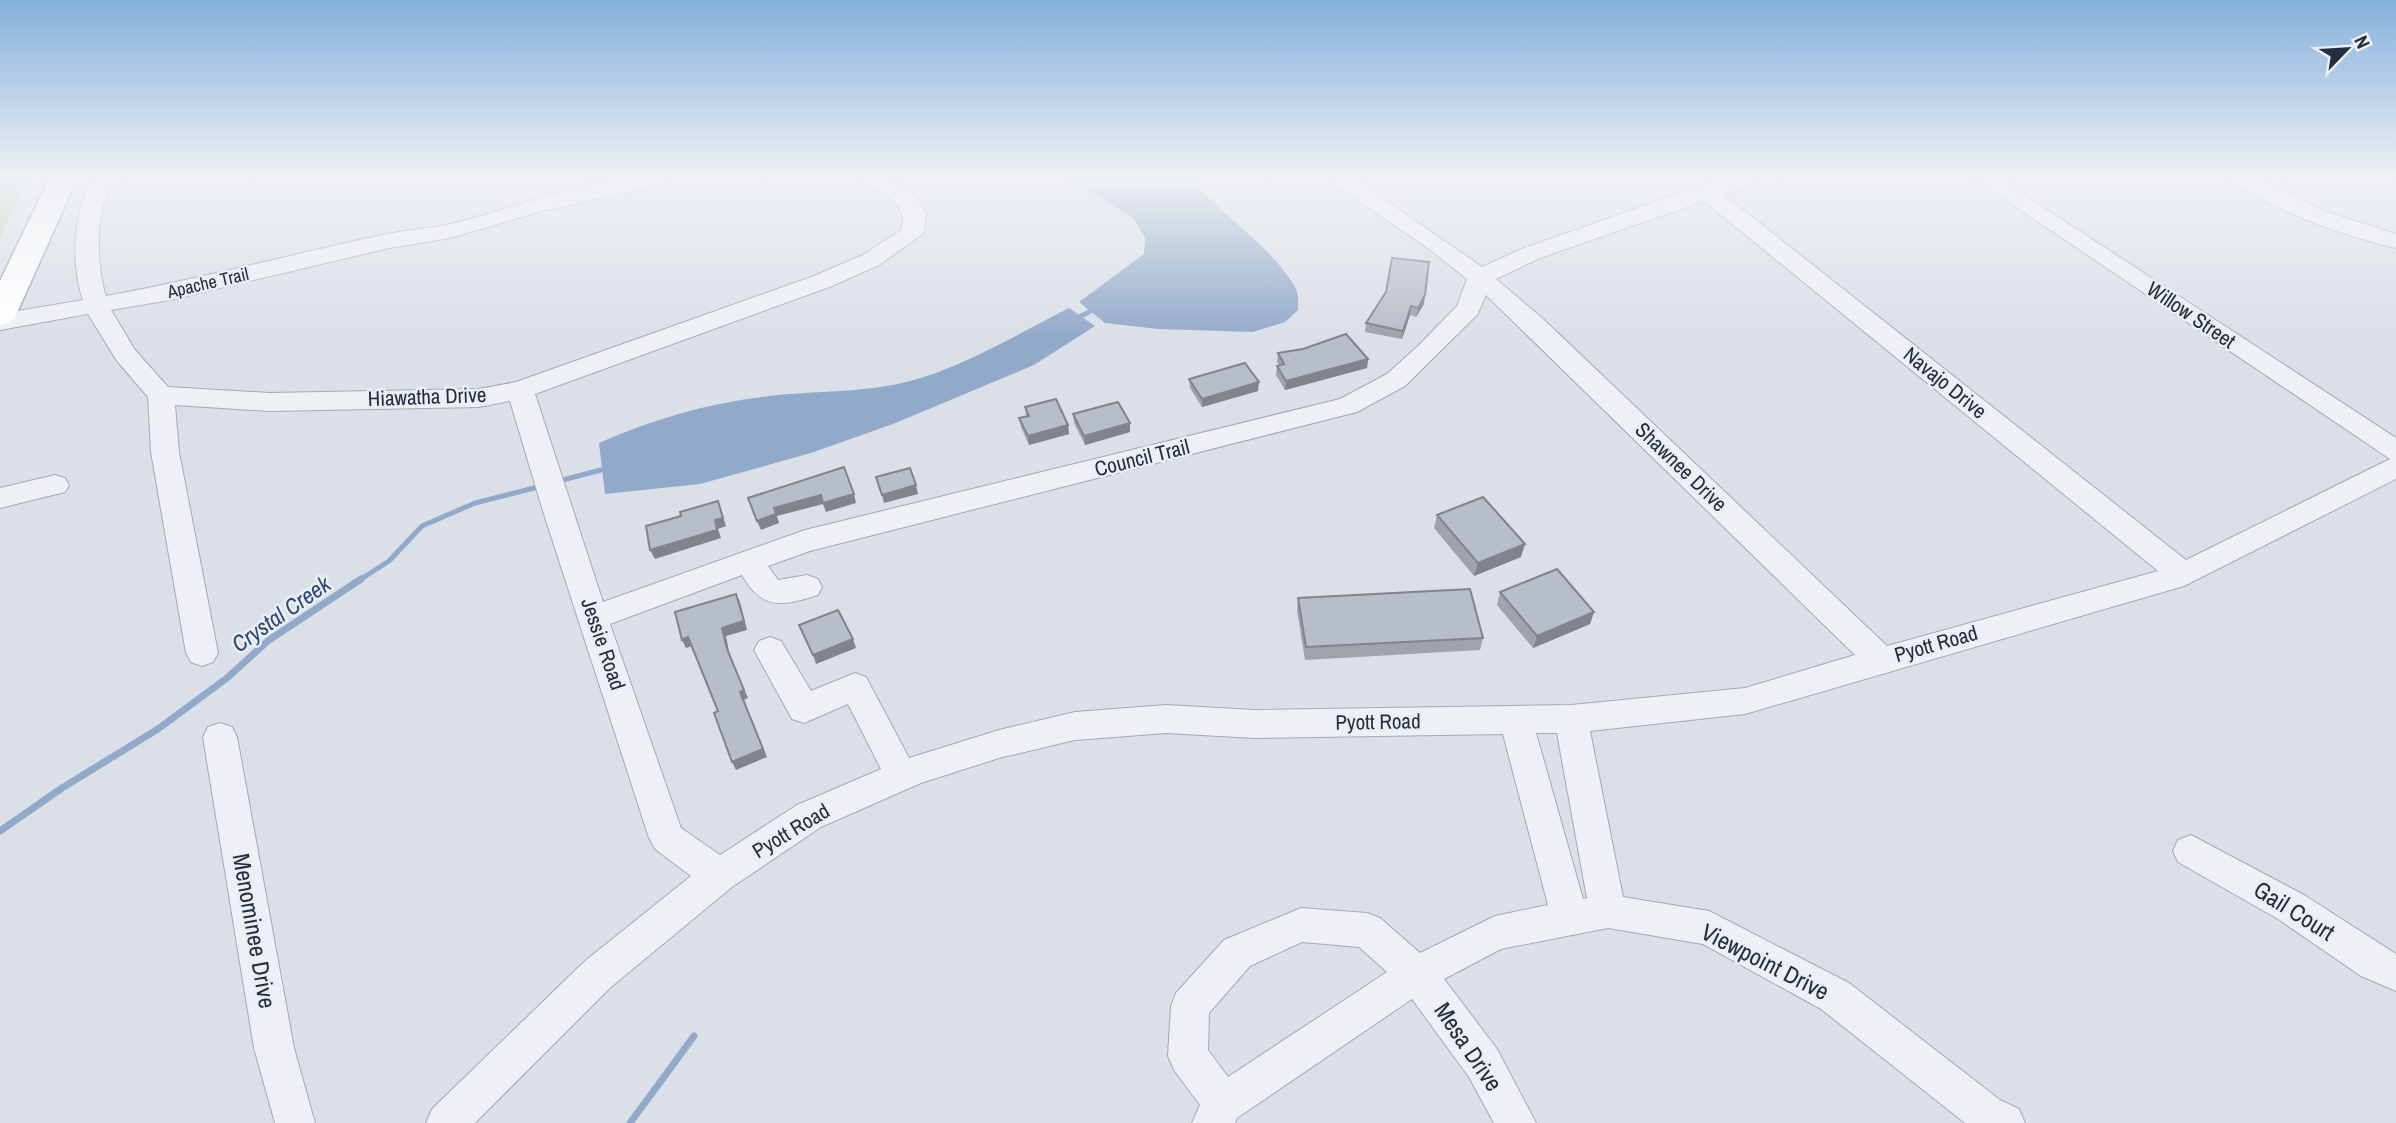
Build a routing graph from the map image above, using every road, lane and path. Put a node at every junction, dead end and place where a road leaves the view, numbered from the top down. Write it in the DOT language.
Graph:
graph roads {
  1 [pos="39,231"];
  2 [pos="88,231"];
  3 [pos="448,231"];
  4 [pos="912,231"];
  5 [pos="1418,231"];
  6 [pos="1594,231"];
  7 [pos="1755,231"];
  8 [pos="2066,231"];
  9 [pos="2359,231"];
  10 [pos="2396,241"];
  11 [pos="1479,277"];
  12 [pos="95,307"];
  13 [pos="0,316"];
  14 [pos="0,322"];
  15 [pos="520,390"];
  16 [pos="161,395"];
  17 [pos="2396,451"];
  18 [pos="2396,467"];
  19 [pos="55,485"];
  20 [pos="0,498"];
  21 [pos="751,561"];
  22 [pos="2184,575"];
  23 [pos="807,587"];
  24 [pos="594,617"];
  25 [pos="770,650"];
  26 [pos="202,653"];
  27 [pos="1881,660"];
  28 [pos="1571,719"];
  29 [pos="1516,720"];
  30 [pos="220,737"];
  31 [pos="901,776"];
  32 [pos="2191,851"];
  33 [pos="719,875"];
  34 [pos="1608,911"];
  35 [pos="1570,918"];
  36 [pos="2396,973"];
  37 [pos="1417,974"];
  38 [pos="1218,1114"];
  39 [pos="1992,1120"];
  40 [pos="295,1123"];
  41 [pos="446,1123"];
  42 [pos="1516,1123"];
  1 -- 13 [label="main road"];
  2 -- 12 [label="street"];
  3 -- 12 [label="street, Apache Trail"];
  4 -- 15 [label="street, Hiawatha Drive"];
  5 -- 11 [label="street"];
  6 -- 11 [label="street"];
  7 -- 22 [label="street, Navajo Drive"];
  8 -- 17 [label="street, Willow Street"];
  9 -- 10 [label="street"];
  11 -- 21 [label="street, Council Trail"];
  11 -- 27 [label="street, Shawnee Drive"];
  12 -- 14 [label="street, Apache Trail"];
  12 -- 16 [label="street"];
  15 -- 16 [label="street, Hiawatha Drive"];
  15 -- 24 [label="street, Jessie Road"];
  16 -- 26 [label="street"];
  18 -- 22 [label="street, Pyott Road"];
  19 -- 20 [label="street"];
  21 -- 23 [label="street"];
  21 -- 24 [label="street, Council Trail"];
  22 -- 27 [label="street, Pyott Road"];
  24 -- 33 [label="street, Jessie Road"];
  25 -- 31 [label="street"];
  27 -- 28 [label="street, Pyott Road"];
  28 -- 29 [label="street, Pyott Road"];
  28 -- 34 [label="street"];
  29 -- 31 [label="street, Pyott Road"];
  29 -- 35 [label="street"];
  30 -- 40 [label="street, Menominee Drive"];
  31 -- 33 [label="street, Pyott Road"];
  32 -- 36 [label="street, Gail Court"];
  33 -- 41 [label="street, Pyott Road"];
  34 -- 35 [label="street, Viewpoint Drive"];
  34 -- 39 [label="street, Viewpoint Drive"];
  35 -- 37 [label="street, Viewpoint Drive"];
  37 -- 38 [label="street, Viewpoint Drive"];
  37 -- 38 [label="street, Mesa Drive"];
  37 -- 42 [label="street, Mesa Drive"];
}
